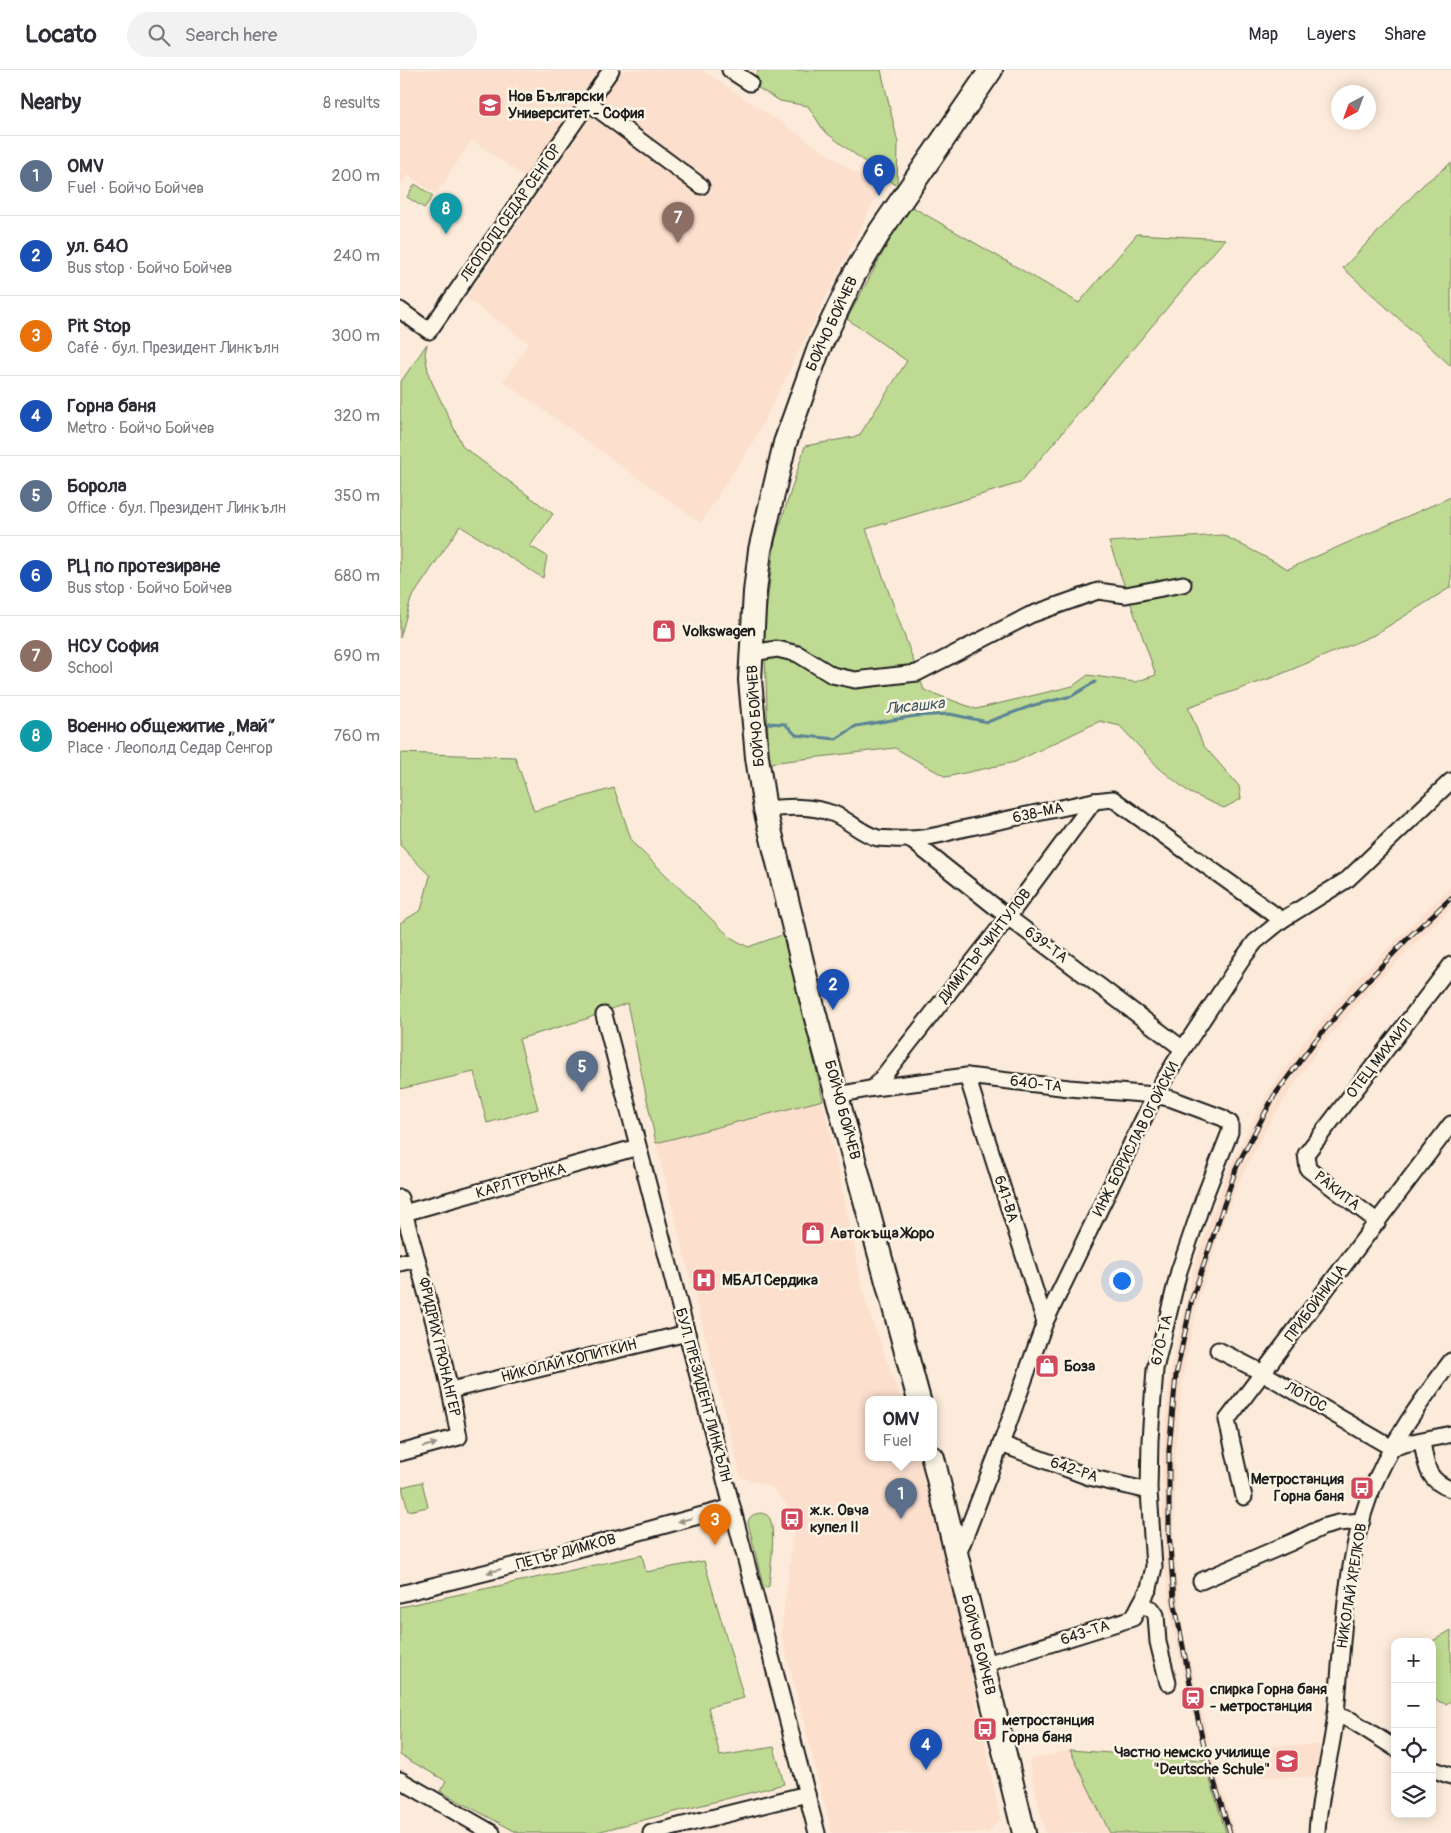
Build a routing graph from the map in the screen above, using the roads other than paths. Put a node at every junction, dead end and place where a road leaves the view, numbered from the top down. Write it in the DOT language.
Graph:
graph roads {
  1 [pos="611,70"];
  2 [pos="730,70"];
  3 [pos="991,70"];
  4 [pos="750,83"];
  5 [pos="588,102"];
  6 [pos="701,186"];
  7 [pos="400,310"];
  8 [pos="1183,584"];
  9 [pos="752,653"];
  10 [pos="1451,781"];
  11 [pos="1094,801"];
  12 [pos="765,809"];
  13 [pos="911,840"];
  14 [pos="1008,917"];
  15 [pos="1282,920"];
  16 [pos="1451,966"];
  17 [pos="604,1015"];
  18 [pos="1182,1049"];
  19 [pos="968,1076"];
  20 [pos="874,1088"];
  21 [pos="837,1095"];
  22 [pos="1155,1095"];
  23 [pos="1230,1123"];
  24 [pos="1451,1124"];
  25 [pos="638,1147"];
  26 [pos="1306,1154"];
  27 [pos="400,1198"];
  28 [pos="404,1213"];
  29 [pos="1378,1222"];
  30 [pos="417,1259"];
  31 [pos="400,1263"];
  32 [pos="1045,1322"];
  33 [pos="687,1332"];
  34 [pos="1218,1350"];
  35 [pos="1451,1361"];
  36 [pos="1263,1373"];
  37 [pos="451,1390"];
  38 [pos="918,1396"];
  39 [pos="1451,1434"];
  40 [pos="1422,1441"];
  41 [pos="1001,1444"];
  42 [pos="1392,1448"];
  43 [pos="400,1453"];
  44 [pos="934,1461"];
  45 [pos="1451,1488"];
  46 [pos="1149,1491"];
  47 [pos="1244,1497"];
  48 [pos="732,1507"];
  49 [pos="1362,1521"];
  50 [pos="957,1557"];
  51 [pos="1154,1566"];
  52 [pos="1201,1580"];
  53 [pos="400,1594"];
  54 [pos="1140,1605"];
  55 [pos="983,1665"];
  56 [pos="1168,1683"];
  57 [pos="1335,1715"];
  58 [pos="1391,1745"];
  59 [pos="1436,1770"];
  60 [pos="1451,1776"];
  61 [pos="400,1780"];
  62 [pos="807,1794"];
  63 [pos="492,1833"];
  64 [pos="651,1833"];
  65 [pos="817,1833"];
  66 [pos="1024,1833"];
  67 [pos="1317,1833"];
  1 -- 5 [label="street, ЛЕОПОЛД СЕДАР СЕНГОР"];
  2 -- 4 [label="street"];
  3 -- 9 [label="highway, БОЙЧО БОЙЧЕВ"];
  5 -- 6 [label="street"];
  5 -- 7 [label="street, ЛЕОПОЛД СЕДАР СЕНГОР"];
  8 -- 9 [label="street"];
  9 -- 12 [label="highway, БОЙЧО БОЙЧЕВ"];
  10 -- 15 [label="street, ИНЖ. БОРИСЛАВ ОГОЙСКИ"];
  11 -- 13 [label="street, 638-МА"];
  11 -- 14 [label="street, ДИМИТЪР ЧИНТУЛОВ"];
  11 -- 15 [label="street, 638-МА"];
  12 -- 13 [label="street, 638-МА"];
  12 -- 21 [label="highway, БОЙЧО БОЙЧЕВ"];
  13 -- 14 [label="street, 639-ТА"];
  14 -- 18 [label="street, 639-ТА"];
  14 -- 20 [label="street, ДИМИТЪР ЧИНТУЛОВ"];
  15 -- 18 [label="street, ИНЖ. БОРИСЛАВ ОГОЙСКИ"];
  16 -- 26 [label="street, ОТЕЦ МИХАИЛ"];
  17 -- 25 [label="street, БУЛ. ПРЕЗИДЕНТ ЛИНКЪЛН"];
  18 -- 22 [label="street, ИНЖ. БОРИСЛАВ ОГОЙСКИ"];
  19 -- 20 [label="street, 640-ТА"];
  19 -- 22 [label="street, 640-ТА"];
  19 -- 32 [label="street, 641-ВА"];
  20 -- 21 [label="street, 640-ТА"];
  21 -- 38 [label="highway, БОЙЧО БОЙЧЕВ"];
  22 -- 23 [label="street, 640-ТА"];
  22 -- 32 [label="street, ИНЖ. БОРИСЛАВ ОГОЙСКИ"];
  23 -- 46 [label="street, 670-ТА"];
  24 -- 29 [label="street, ПРИБОЙНИЦА"];
  25 -- 28 [label="street, КАРЛ ТРЪНКА"];
  25 -- 33 [label="street, БУЛ. ПРЕЗИДЕНТ ЛИНКЪЛН"];
  26 -- 29 [label="street, РАКИТА"];
  27 -- 28 [label="street, ФРИДРИХ ГРЮНАНГЕР"];
  28 -- 30 [label="street, ФРИДРИХ ГРЮНАНГЕР"];
  29 -- 36 [label="street, ПРИБОЙНИЦА"];
  30 -- 31 [label="street"];
  30 -- 37 [label="street, ФРИДРИХ ГРЮНАНГЕР"];
  32 -- 41 [label="street, ИНЖ. БОРИСЛАВ ОГОЙСКИ"];
  33 -- 37 [label="street, НИКОЛАЙ КОПИТКИН"];
  33 -- 48 [label="street, БУЛ. ПРЕЗИДЕНТ ЛИНКЪЛН"];
  34 -- 36 [label="street, ЛОТОС"];
  35 -- 42 [label="street, НИКОЛАЙ ХРЕЛКОВ"];
  36 -- 42 [label="street, ЛОТОС"];
  36 -- 47 [label="street, ПРИБОЙНИЦА"];
  43 -- 37 [label="street, ФРИДРИХ ГРЮНАНГЕР, one-way"];
  39 -- 40 [label="street"];
  40 -- 42 [label="street"];
  40 -- 45 [label="street"];
  41 -- 46 [label="street, 642-РА"];
  41 -- 50 [label="street, ИНЖ. БОРИСЛАВ ОГОЙСКИ"];
  42 -- 49 [label="street, НИКОЛАЙ ХРЕЛКОВ"];
  44 -- 50 [label="highway, БОЙЧО БОЙЧЕВ"];
  46 -- 51 [label="street, 670-ТА"];
  48 -- 53 [label="street, ПЕТЪР ДИМКОВ, one-way"];
  48 -- 62 [label="street, БУЛ. ПРЕЗИДЕНТ ЛИНКЪЛН"];
  49 -- 52 [label="street"];
  49 -- 57 [label="street, НИКОЛАЙ ХРЕЛКОВ"];
  50 -- 55 [label="highway, БОЙЧО БОЙЧЕВ"];
  51 -- 54 [label="street, 643-ТА"];
  54 -- 55 [label="street, 643-ТА"];
  54 -- 56 [label="street"];
  55 -- 66 [label="highway, БОЙЧО БОЙЧЕВ"];
  57 -- 58 [label="street"];
  57 -- 67 [label="street, НИКОЛАЙ ХРЕЛКОВ"];
  59 -- 60 [label="street"];
  61 -- 63 [label="street"];
  62 -- 64 [label="street"];
  62 -- 65 [label="street, БУЛ. ПРЕЗИДЕНТ ЛИНКЪЛН"];
}
